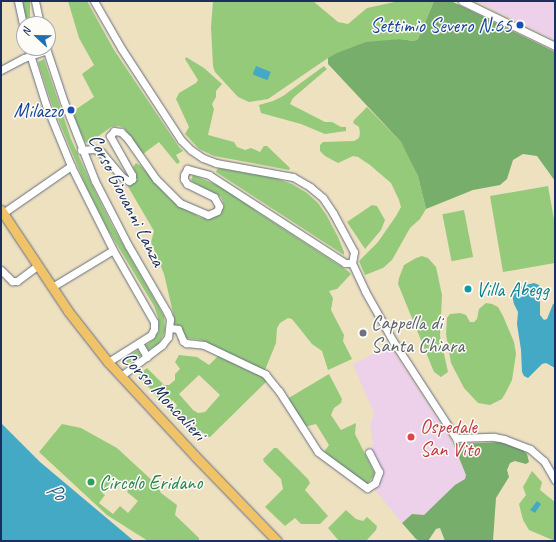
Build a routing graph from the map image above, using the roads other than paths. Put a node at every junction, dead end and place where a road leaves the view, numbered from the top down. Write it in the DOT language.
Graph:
graph roads {
  1 [pos="18,1"];
  2 [pos="35,1"];
  3 [pos="94,1"];
  4 [pos="462,1"];
  5 [pos="21,16"];
  6 [pos="38,16"];
  7 [pos="555,46"];
  8 [pos="23,56"];
  9 [pos="30,56"];
  10 [pos="48,56"];
  11 [pos="1,70"];
  12 [pos="81,150"];
  13 [pos="71,166"];
  14 [pos="2,211"];
  15 [pos="112,250"];
  16 [pos="352,263"];
  17 [pos="38,265"];
  18 [pos="1,270"];
  19 [pos="52,287"];
  20 [pos="170,328"];
  21 [pos="139,343"];
  22 [pos="147,357"];
  23 [pos="108,362"];
  24 [pos="121,376"];
  25 [pos="369,452"];
  26 [pos="555,480"];
  27 [pos="277,541"];
  1 -- 5 [label="street"];
  2 -- 6 [label="street"];
  3 -- 16 [label="street"];
  4 -- 7 [label="street"];
  8 -- 11 [label="street"];
  9 -- 13 [label="street, Corso Giovanni Lanza"];
  10 -- 12 [label="street, Corso Giovanni Lanza"];
  12 -- 16 [label="street"];
  12 -- 20 [label="street, Corso Giovanni Lanza"];
  13 -- 14 [label="street"];
  13 -- 15 [label="street, Corso Giovanni Lanza"];
  14 -- 17 [label="main road, Corso Moncalieri"];
  15 -- 19 [label="street"];
  15 -- 21 [label="street, Corso Giovanni Lanza"];
  16 -- 26 [label="street"];
  17 -- 18 [label="street"];
  17 -- 19 [label="main road, Corso Moncalieri"];
  19 -- 23 [label="main road, Corso Moncalieri"];
  20 -- 22 [label="street"];
  20 -- 25 [label="street"];
  21 -- 22 [label="street"];
  21 -- 23 [label="street, Corso Giovanni Lanza"];
  22 -- 24 [label="street"];
  23 -- 24 [label="main road, Corso Moncalieri"];
  24 -- 27 [label="main road, Corso Moncalieri"];
}
